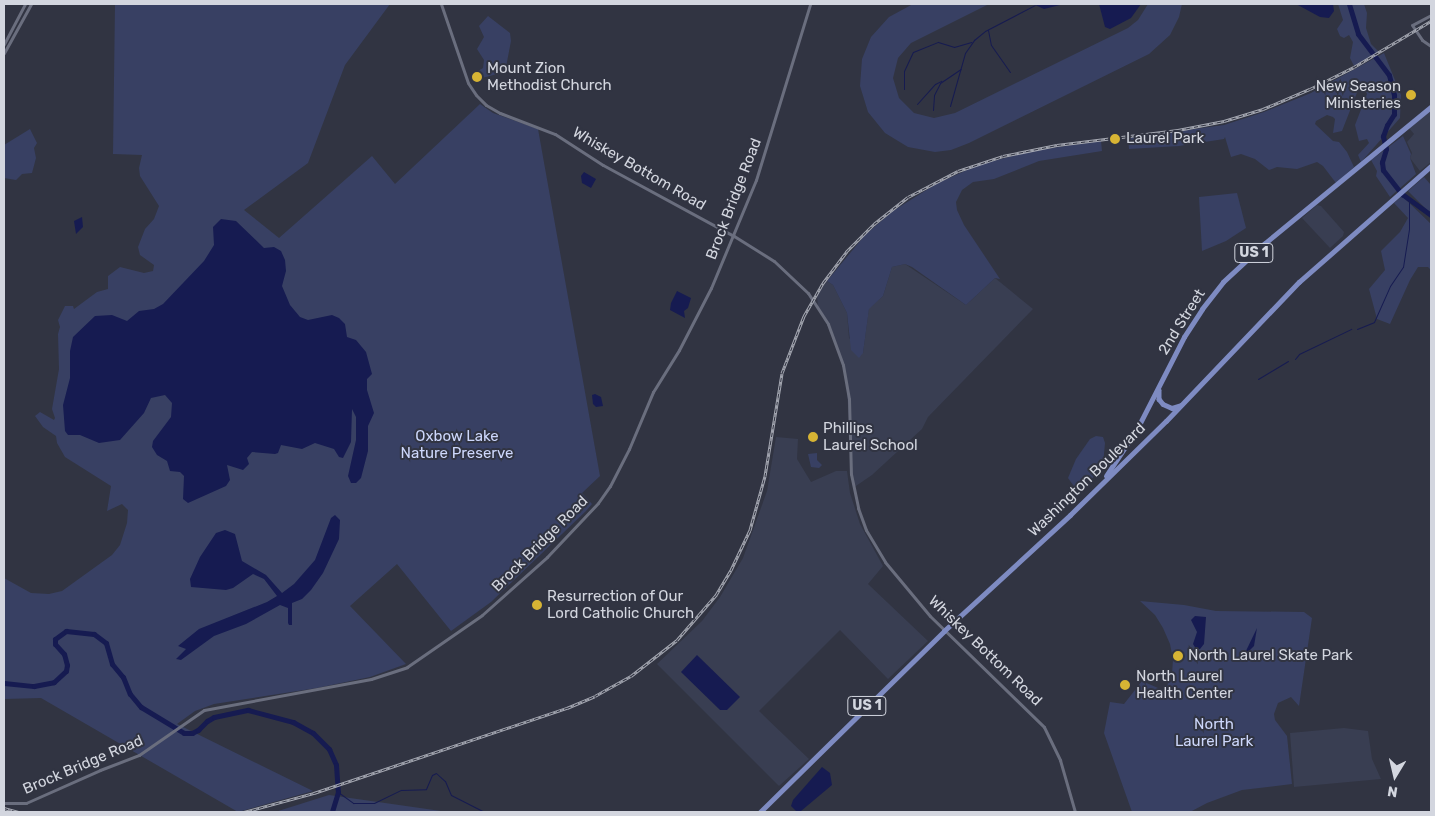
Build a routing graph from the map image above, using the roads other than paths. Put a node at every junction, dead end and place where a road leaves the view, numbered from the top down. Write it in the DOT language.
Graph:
graph roads {
  1 [pos="25,4"];
  2 [pos="31,4"];
  3 [pos="441,4"];
  4 [pos="810,4"];
  5 [pos="1431,15"];
  6 [pos="4,44"];
  7 [pos="1431,46"];
  8 [pos="4,53"];
  9 [pos="1431,107"];
  10 [pos="1431,166"];
  11 [pos="734,236"];
  12 [pos="1160,384"];
  13 [pos="1184,404"];
  14 [pos="1103,481"];
  15 [pos="944,631"];
  16 [pos="4,802"];
  17 [pos="760,812"];
  18 [pos="1076,812"];
  1 -- 6 [label="street"];
  2 -- 8 [label="street"];
  3 -- 11 [label="street, Whiskey Bottom Road"];
  4 -- 11 [label="street, Brock Bridge Road"];
  5 -- 7 [label="street"];
  9 -- 12 [label="main road, 2nd Street / US 1"];
  10 -- 13 [label="main road, Washington Boulevard / US 1"];
  11 -- 15 [label="street, Whiskey Bottom Road"];
  11 -- 16 [label="street, Brock Bridge Road"];
  12 -- 13 [label="main road"];
  12 -- 14 [label="main road, 2nd Street / US 1"];
  13 -- 14 [label="main road, Washington Boulevard / US 1"];
  14 -- 15 [label="main road, Washington Boulevard / US 1"];
  15 -- 17 [label="main road, Washington Boulevard / US 1"];
  15 -- 18 [label="street, Whiskey Bottom Road"];
}
